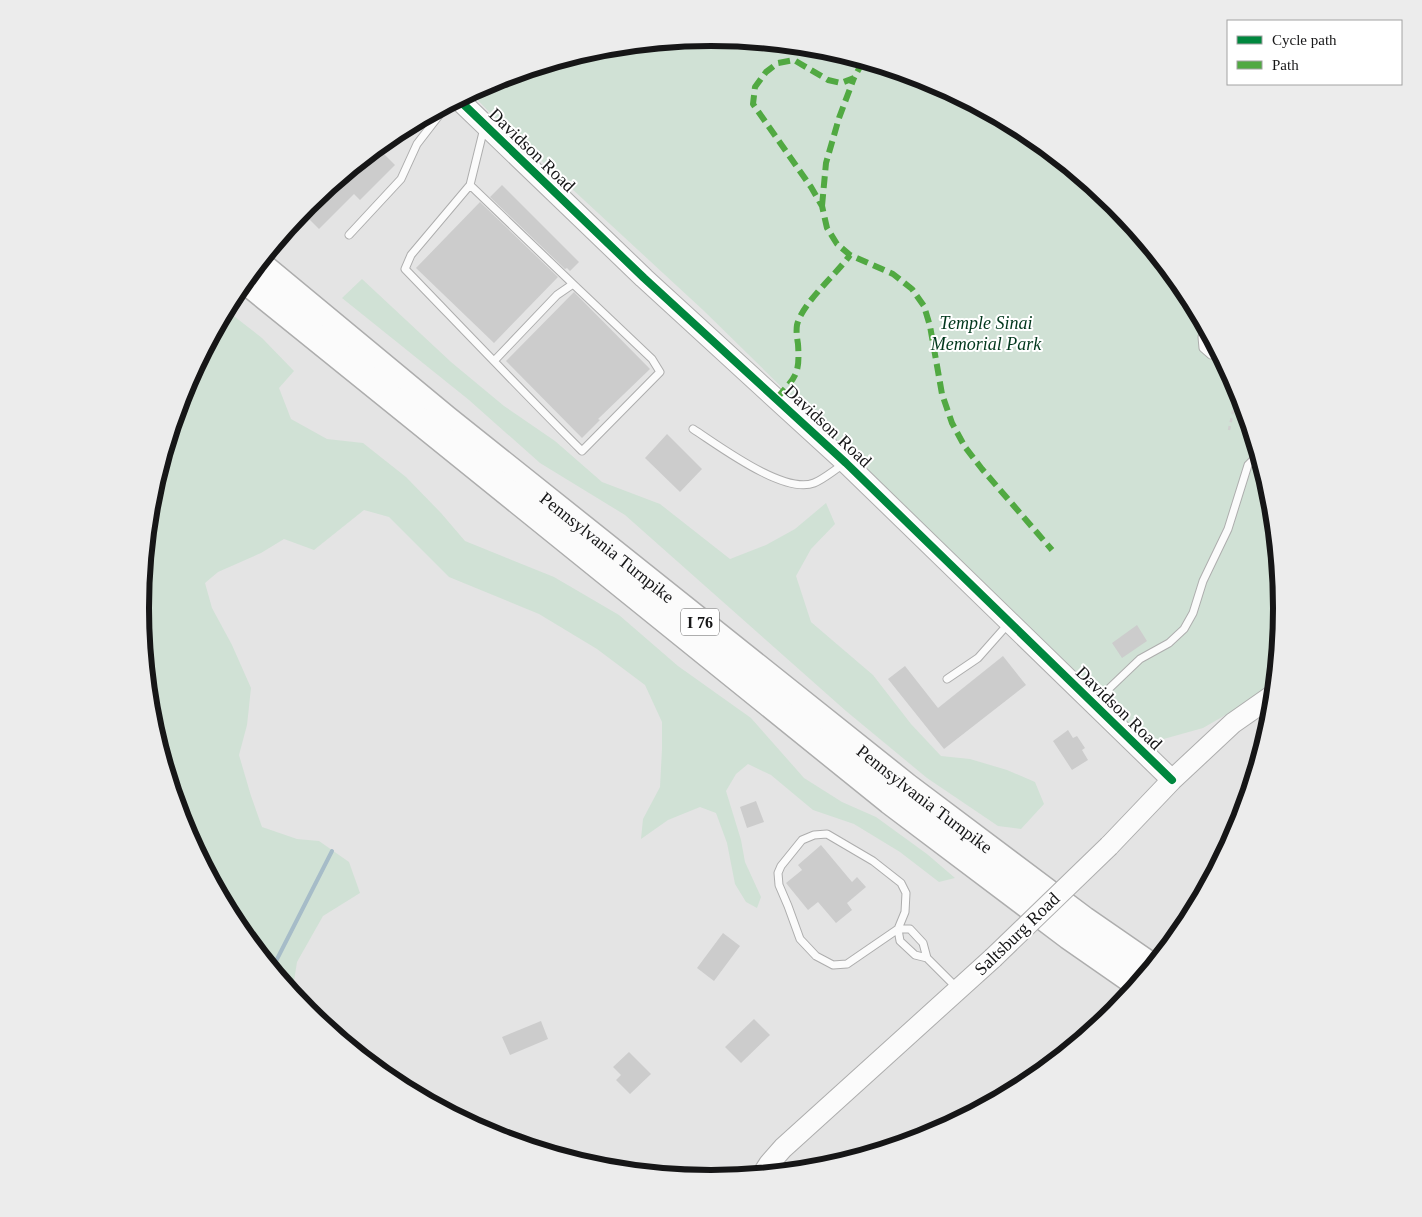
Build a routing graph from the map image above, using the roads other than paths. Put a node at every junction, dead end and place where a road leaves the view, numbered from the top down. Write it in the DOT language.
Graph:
graph roads {
  1 [pos="463,104"];
  2 [pos="438,117"];
  3 [pos="485,125"];
  4 [pos="470,185"];
  5 [pos="349,235"];
  6 [pos="264,268"];
  7 [pos="573,284"];
  8 [pos="252,285"];
  9 [pos="1203,336"];
  10 [pos="1213,355"];
  11 [pos="494,361"];
  12 [pos="693,429"];
  13 [pos="1253,460"];
  14 [pos="846,463"];
  15 [pos="1009,623"];
  16 [pos="947,679"];
  17 [pos="1265,701"];
  18 [pos="1093,704"];
  19 [pos="1172,780"];
  20 [pos="898,929"];
  21 [pos="927,958"];
  22 [pos="1147,963"];
  23 [pos="1133,980"];
  24 [pos="958,990"];
  25 [pos="766,1168"];
  1 -- 3 [label="street, Davidson Road"];
  2 -- 5 [label="lane"];
  3 -- 4 [label="lane"];
  3 -- 14 [label="street, Davidson Road"];
  4 -- 7 [label="lane"];
  4 -- 11 [label="lane"];
  6 -- 22 [label="highway, Pennsylvania Turnpike / I 76"];
  7 -- 11 [label="lane"];
  7 -- 11 [label="lane"];
  8 -- 23 [label="highway, Pennsylvania Turnpike / I 76"];
  9 -- 10 [label="lane"];
  12 -- 14 [label="lane"];
  13 -- 18 [label="lane"];
  14 -- 15 [label="street, Davidson Road"];
  15 -- 16 [label="lane"];
  15 -- 18 [label="street, Davidson Road"];
  17 -- 19 [label="street, Saltsburg Road"];
  18 -- 19 [label="street, Davidson Road"];
  19 -- 24 [label="street, Saltsburg Road, bridge"];
  20 -- 20 [label="lane"];
  20 -- 21 [label="lane"];
  20 -- 21 [label="lane"];
  21 -- 24 [label="lane"];
  24 -- 25 [label="street, Saltsburg Road"];
}
